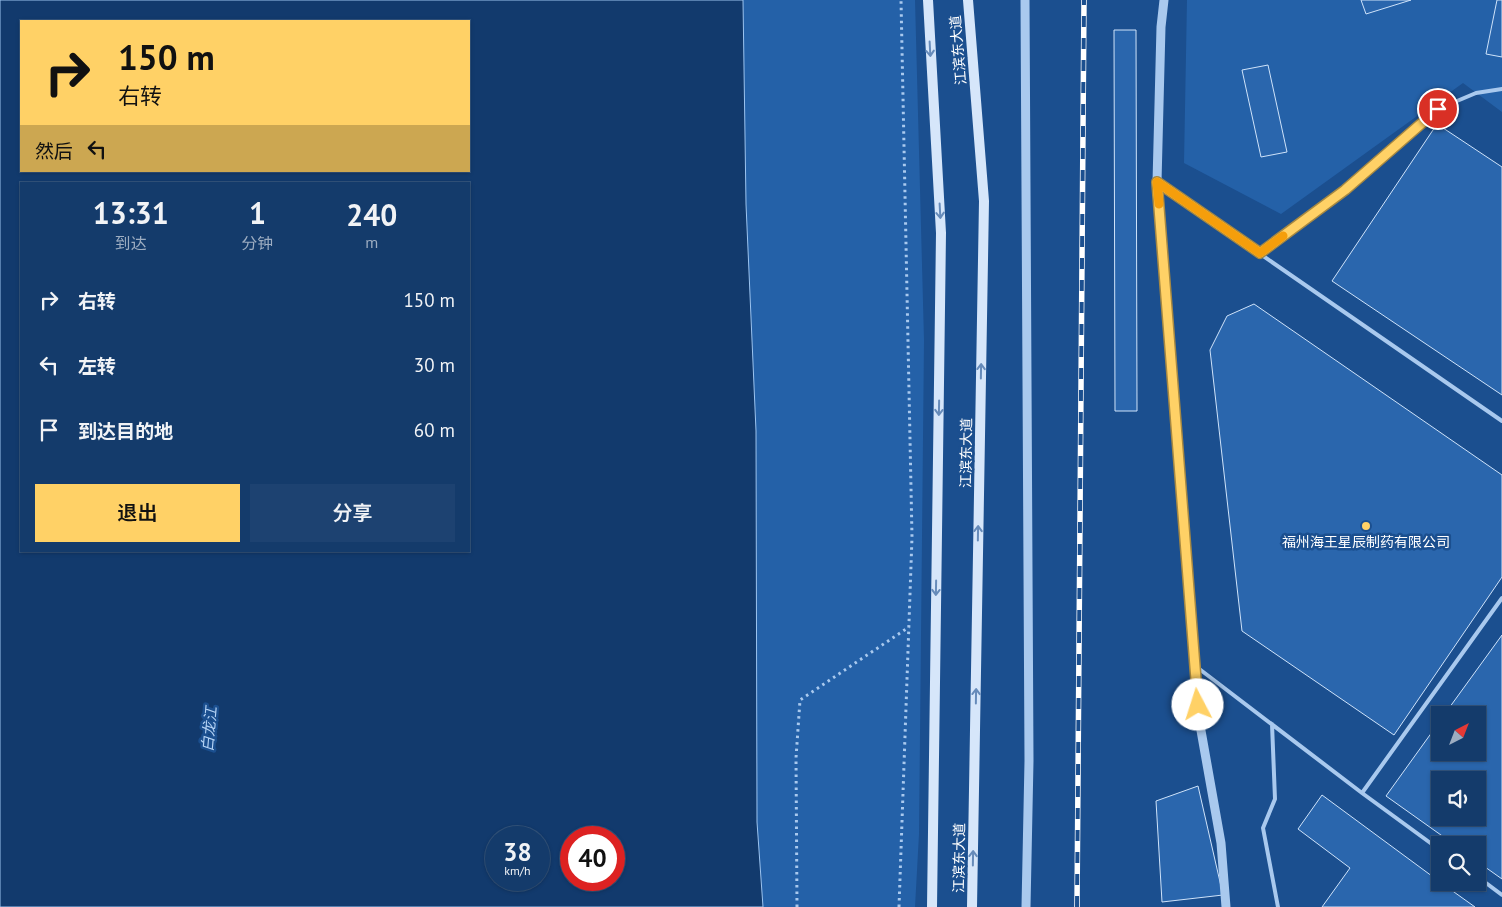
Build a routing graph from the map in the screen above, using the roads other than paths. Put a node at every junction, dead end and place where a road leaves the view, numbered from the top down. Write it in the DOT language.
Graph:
graph roads {
  1 [pos="928,0"];
  2 [pos="968,0"];
  3 [pos="1025,0"];
  4 [pos="1164,0"];
  5 [pos="1502,89"];
  6 [pos="1157,182"];
  7 [pos="1260,253"];
  8 [pos="1502,421"];
  9 [pos="1502,598"];
  10 [pos="1194,666"];
  11 [pos="1272,724"];
  12 [pos="1362,793"];
  13 [pos="1431,843"];
  14 [pos="1486,883"];
  15 [pos="1502,895"];
  16 [pos="932,907"];
  17 [pos="972,907"];
  18 [pos="1026,907"];
  19 [pos="1226,907"];
  20 [pos="1278,907"];
  1 -- 16 [label="main road, one-way"];
  17 -- 2 [label="main road, 江滨东大道, one-way"];
  3 -- 18 [label="street"];
  4 -- 6 [label="street"];
  5 -- 7 [label="lane"];
  6 -- 7 [label="lane"];
  6 -- 10 [label="street"];
  7 -- 8 [label="lane"];
  9 -- 12 [label="lane"];
  10 -- 11 [label="lane"];
  10 -- 19 [label="street"];
  11 -- 12 [label="lane"];
  11 -- 20 [label="lane"];
  12 -- 13 [label="lane"];
  14 -- 15 [label="lane"];
}
